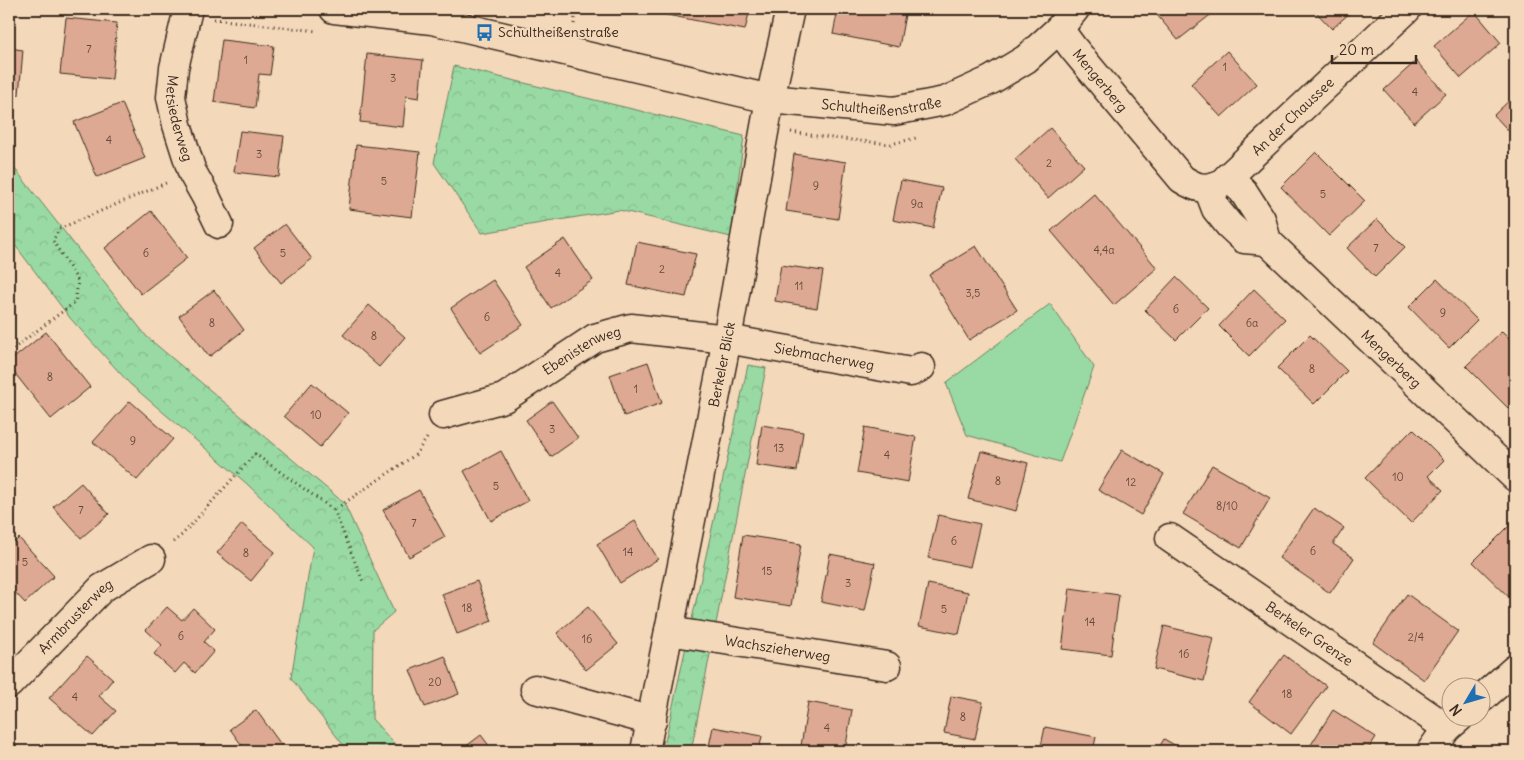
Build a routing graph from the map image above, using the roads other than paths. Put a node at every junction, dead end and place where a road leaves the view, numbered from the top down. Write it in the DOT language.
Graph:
graph roads {
  1 [pos="188,9"];
  2 [pos="334,9"];
  3 [pos="790,9"];
  4 [pos="1407,9"];
  5 [pos="1067,19"];
  6 [pos="770,99"];
  7 [pos="1219,183"];
  8 [pos="219,224"];
  9 [pos="727,340"];
  10 [pos="921,367"];
  11 [pos="443,415"];
  12 [pos="1515,478"];
  13 [pos="1170,538"];
  14 [pos="151,559"];
  15 [pos="669,631"];
  16 [pos="887,666"];
  17 [pos="1515,669"];
  18 [pos="9,684"];
  19 [pos="1492,689"];
  20 [pos="536,690"];
  21 [pos="1442,716"];
  22 [pos="652,721"];
  23 [pos="1449,728"];
  24 [pos="645,751"];
  25 [pos="1431,751"];
  1 -- 8 [label="street, Metsiederweg"];
  2 -- 6 [label="street, Schultheißenstraße"];
  3 -- 6 [label="street, Berkeler Blick"];
  4 -- 7 [label="street, An der Chaussee"];
  5 -- 6 [label="street, Schultheißenstraße"];
  5 -- 7 [label="street, Mengerberg"];
  6 -- 9 [label="street, Berkeler Blick"];
  7 -- 12 [label="street, Mengerberg"];
  9 -- 10 [label="street, Siebmacherweg"];
  9 -- 11 [label="street, Ebenistenweg"];
  9 -- 15 [label="street, Berkeler Blick"];
  13 -- 21 [label="street, Berkeler Grenze"];
  14 -- 18 [label="street, Armbrusterweg"];
  15 -- 16 [label="street, Wachszieherweg"];
  15 -- 22 [label="street, Berkeler Blick"];
  17 -- 19 [label="street"];
  20 -- 22 [label="street"];
  22 -- 24 [label="street, Berkeler Blick"];
  23 -- 25 [label="street, Berkeler Grenze"];
}
